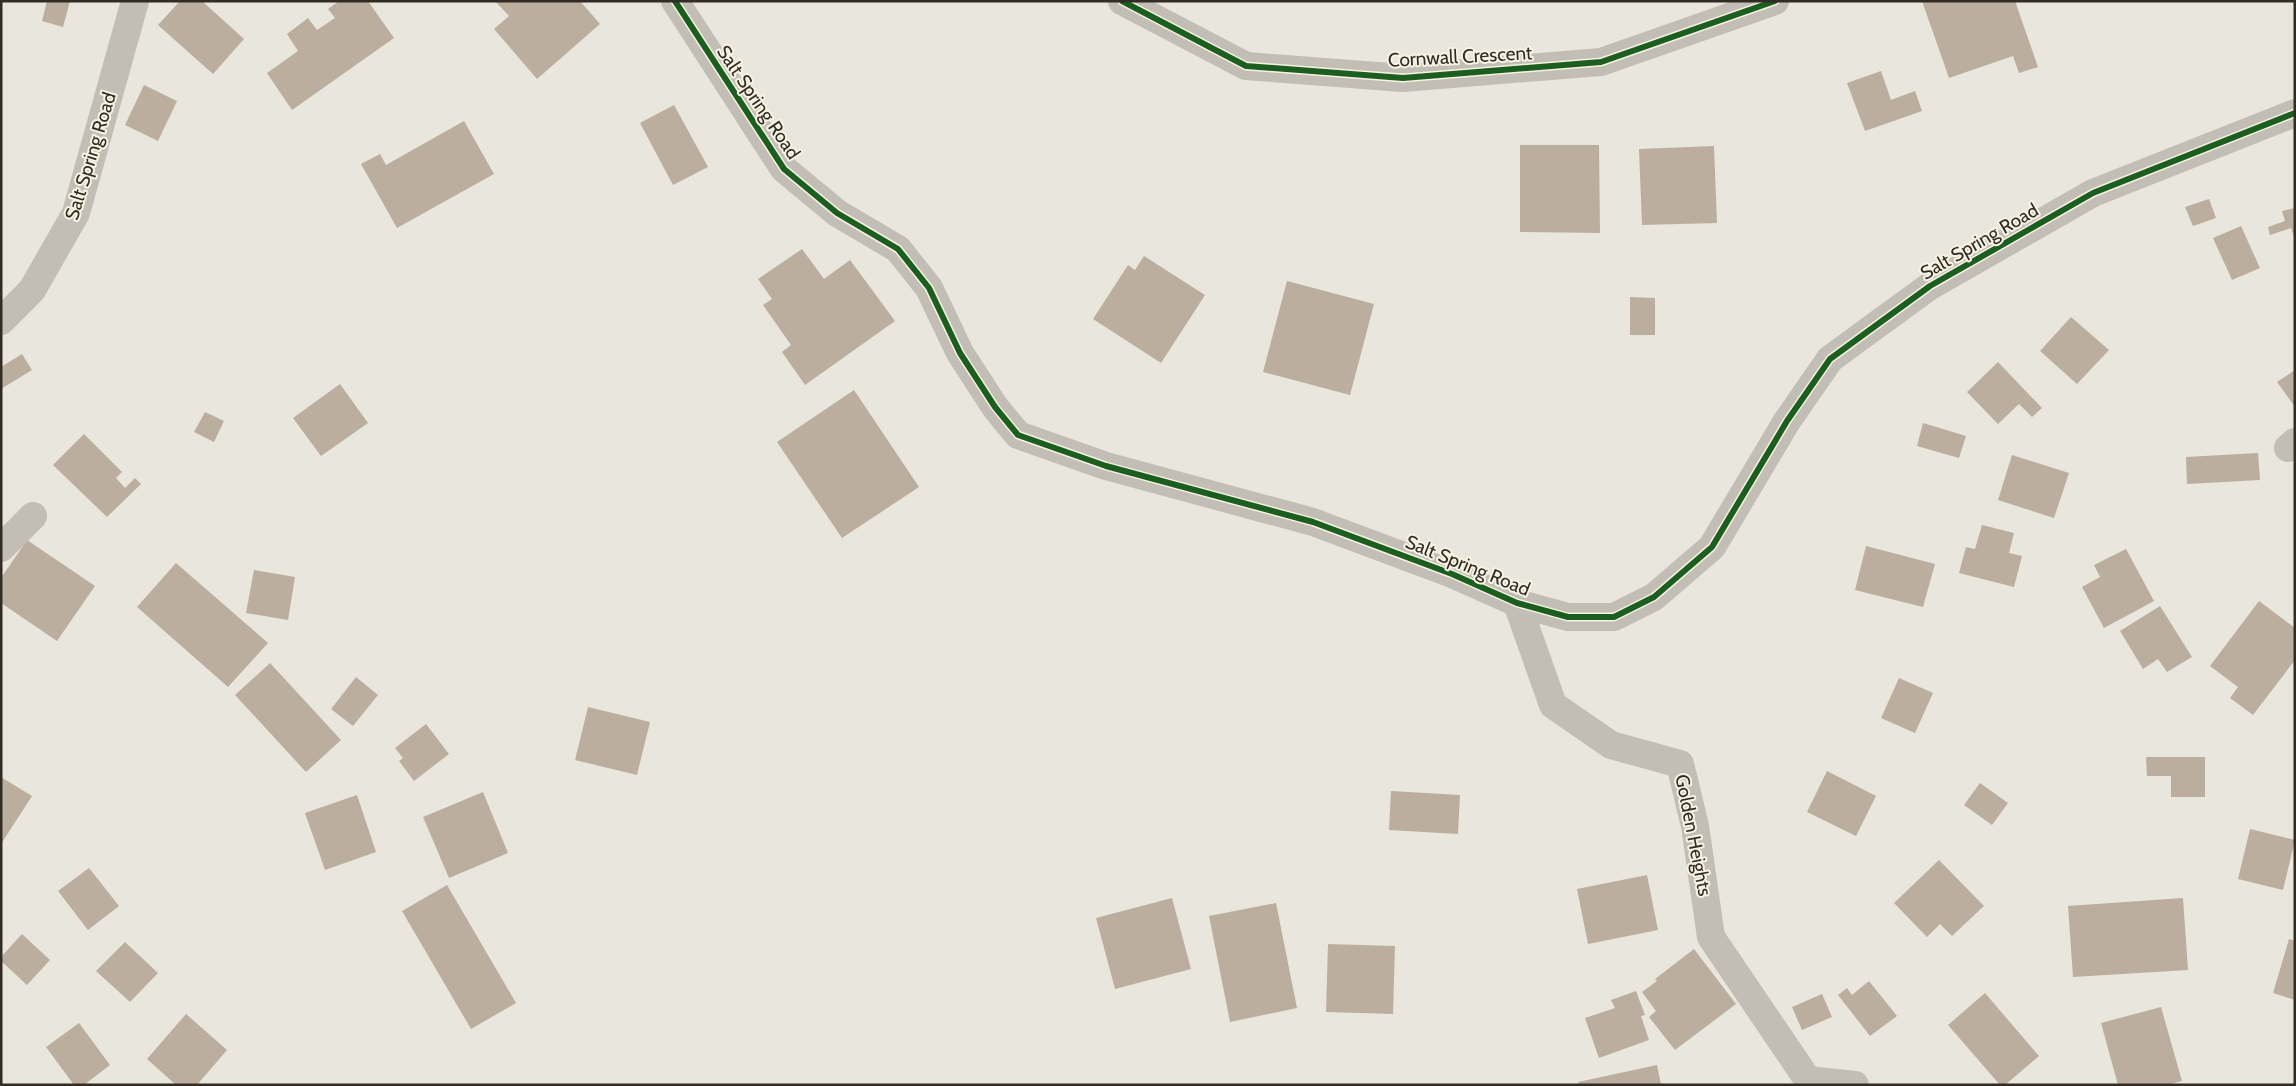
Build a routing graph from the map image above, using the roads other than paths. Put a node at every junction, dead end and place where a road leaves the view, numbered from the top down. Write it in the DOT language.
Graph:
graph roads {
  1 [pos="135,1"];
  2 [pos="675,1"];
  3 [pos="1122,1"];
  4 [pos="1775,1"];
  5 [pos="2295,113"];
  6 [pos="1,321"];
  7 [pos="33,516"];
  8 [pos="1,548"];
  9 [pos="1517,603"];
  10 [pos="1855,1085"];
  1 -- 6 [label="street, Salt Spring Road"];
  2 -- 9 [label="street, Salt Spring Road"];
  3 -- 4 [label="street, Cornwall Crescent"];
  5 -- 9 [label="street, Salt Spring Road"];
  7 -- 8 [label="street"];
  9 -- 10 [label="street, Golden Heights"];
}
